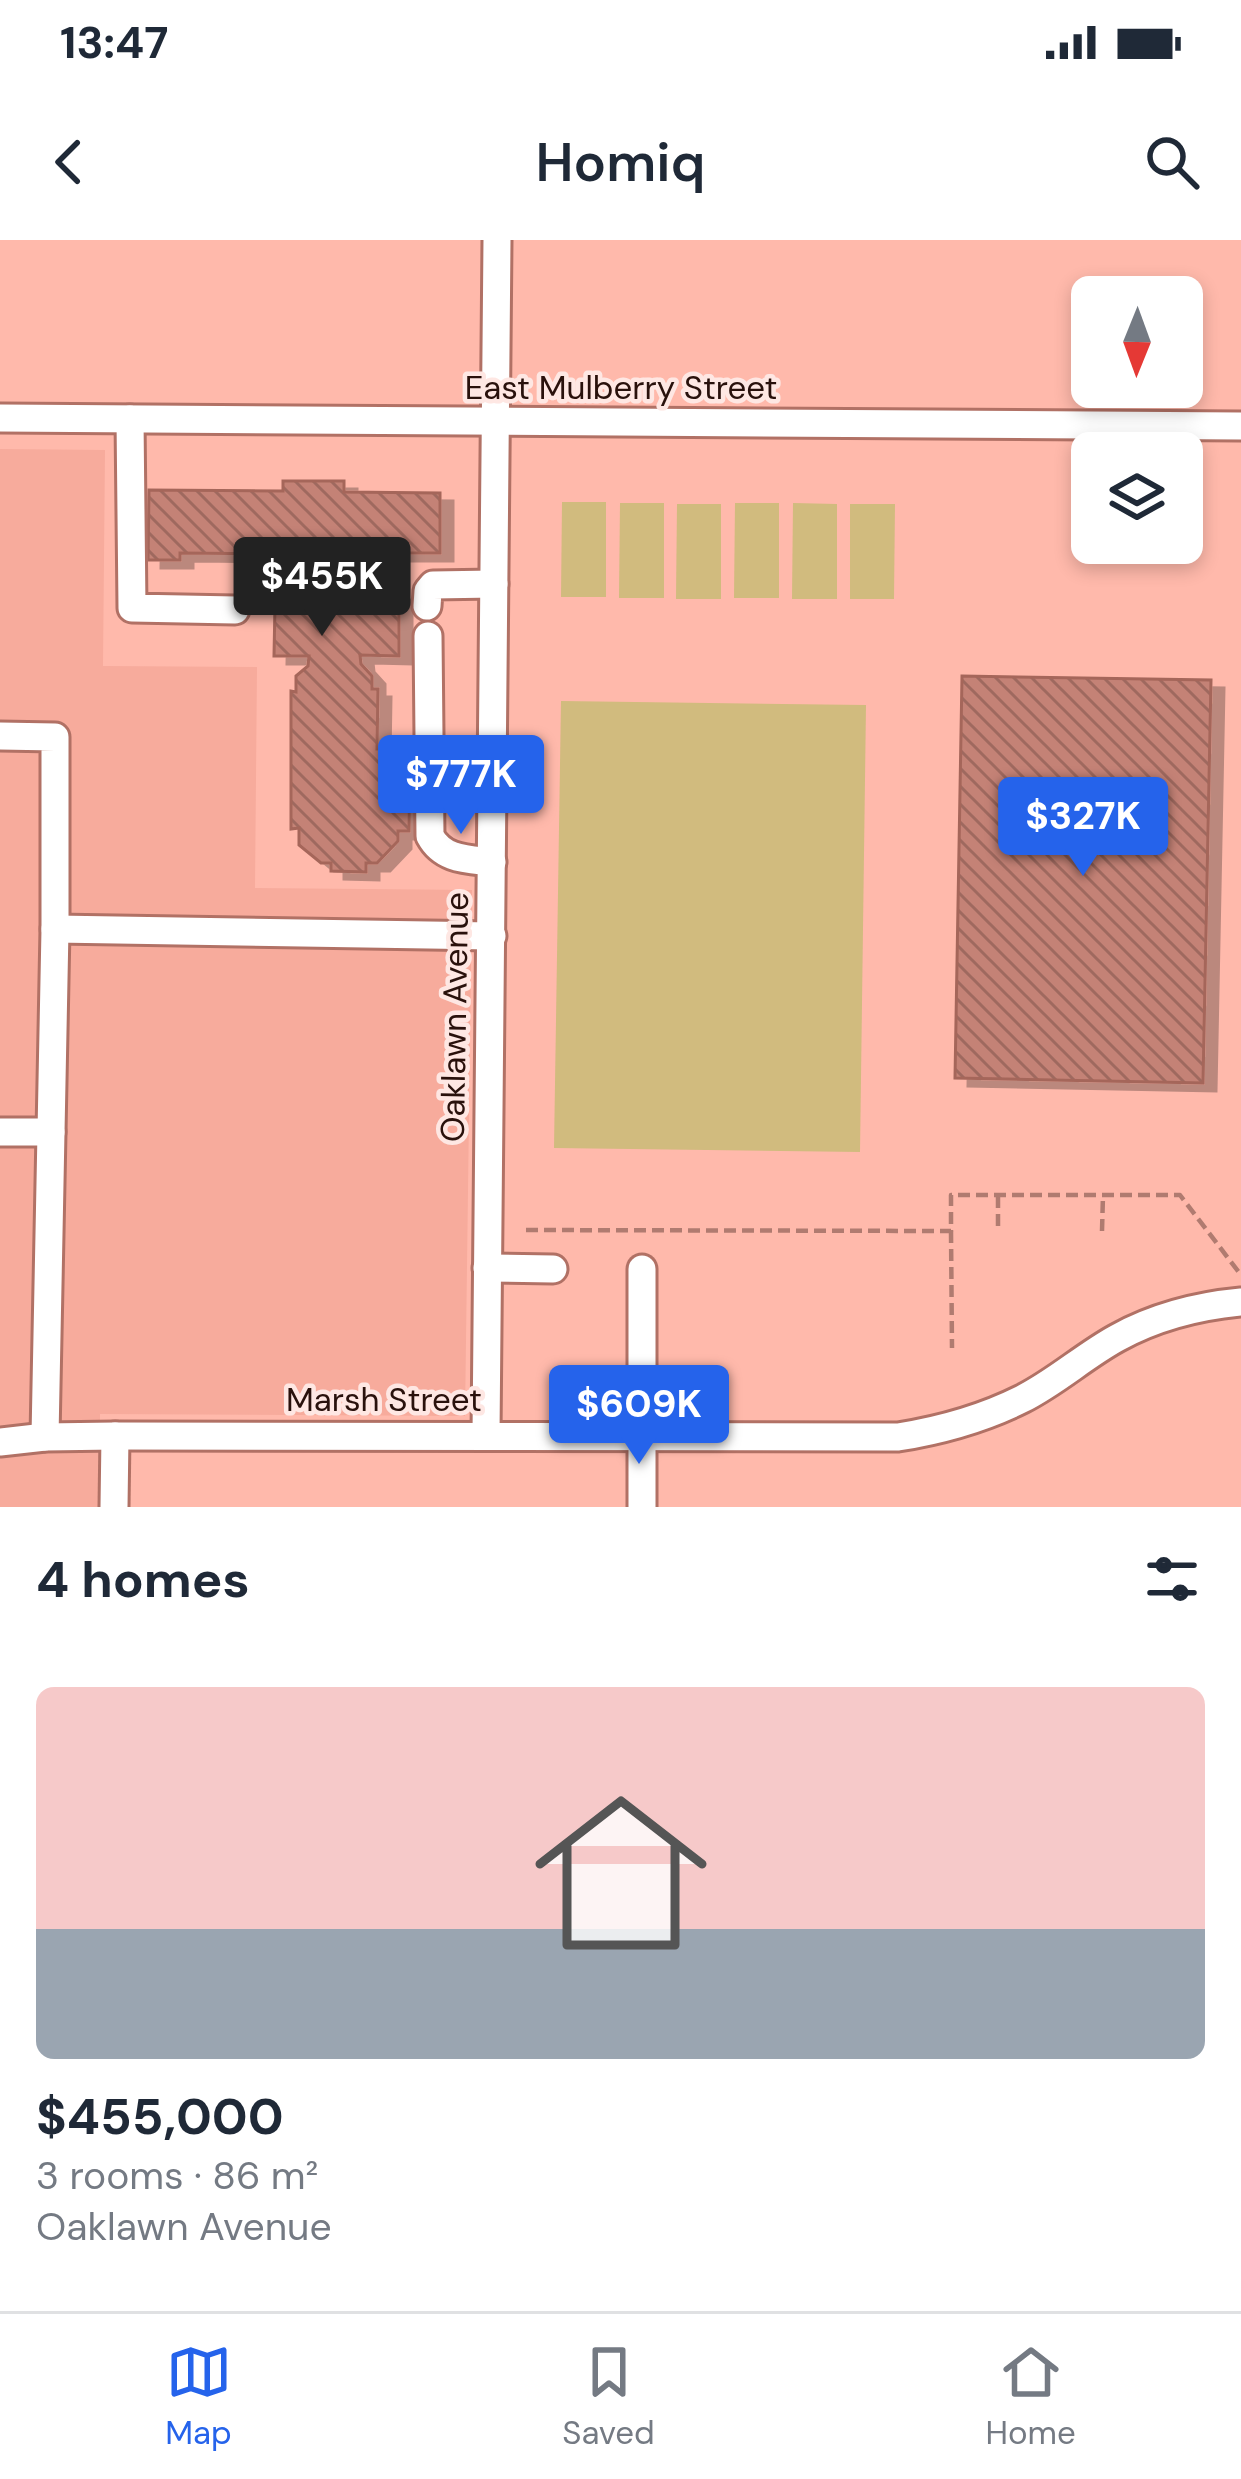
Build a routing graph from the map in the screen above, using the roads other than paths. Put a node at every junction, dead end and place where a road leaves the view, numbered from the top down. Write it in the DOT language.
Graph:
graph roads {
  1 [pos="497,240"];
  2 [pos="0,418"];
  3 [pos="130,419"];
  4 [pos="494,422"];
  5 [pos="1241,426"];
  6 [pos="494,584"];
  7 [pos="427,606"];
  8 [pos="235,610"];
  9 [pos="428,636"];
  10 [pos="0,736"];
  11 [pos="492,862"];
  12 [pos="55,929"];
  13 [pos="492,937"];
  14 [pos="0,1132"];
  15 [pos="51,1132"];
  16 [pos="487,1268"];
  17 [pos="553,1269"];
  18 [pos="642,1269"];
  19 [pos="1241,1302"];
  20 [pos="486,1435"];
  21 [pos="116,1436"];
  22 [pos="642,1436"];
  23 [pos="45,1437"];
  24 [pos="0,1442"];
  25 [pos="114,1507"];
  26 [pos="643,1507"];
  1 -- 4 [label="street, Oaklawn Avenue"];
  2 -- 3 [label="street, East Mulberry Street"];
  3 -- 4 [label="street, East Mulberry Street"];
  3 -- 8 [label="street"];
  4 -- 5 [label="street, East Mulberry Street"];
  4 -- 6 [label="street, Oaklawn Avenue"];
  6 -- 7 [label="street"];
  6 -- 11 [label="street, Oaklawn Avenue"];
  9 -- 11 [label="street"];
  10 -- 12 [label="street"];
  11 -- 13 [label="street, Oaklawn Avenue"];
  12 -- 13 [label="street"];
  12 -- 15 [label="street"];
  13 -- 16 [label="street, Oaklawn Avenue"];
  14 -- 15 [label="street"];
  15 -- 23 [label="street"];
  16 -- 17 [label="street"];
  16 -- 20 [label="street, Oaklawn Avenue"];
  18 -- 22 [label="street"];
  19 -- 22 [label="street, Marsh Street"];
  20 -- 21 [label="street, Marsh Street"];
  20 -- 22 [label="street, Marsh Street"];
  21 -- 23 [label="street, Marsh Street"];
  21 -- 25 [label="street"];
  22 -- 26 [label="street"];
  23 -- 24 [label="street, Marsh Street"];
}
